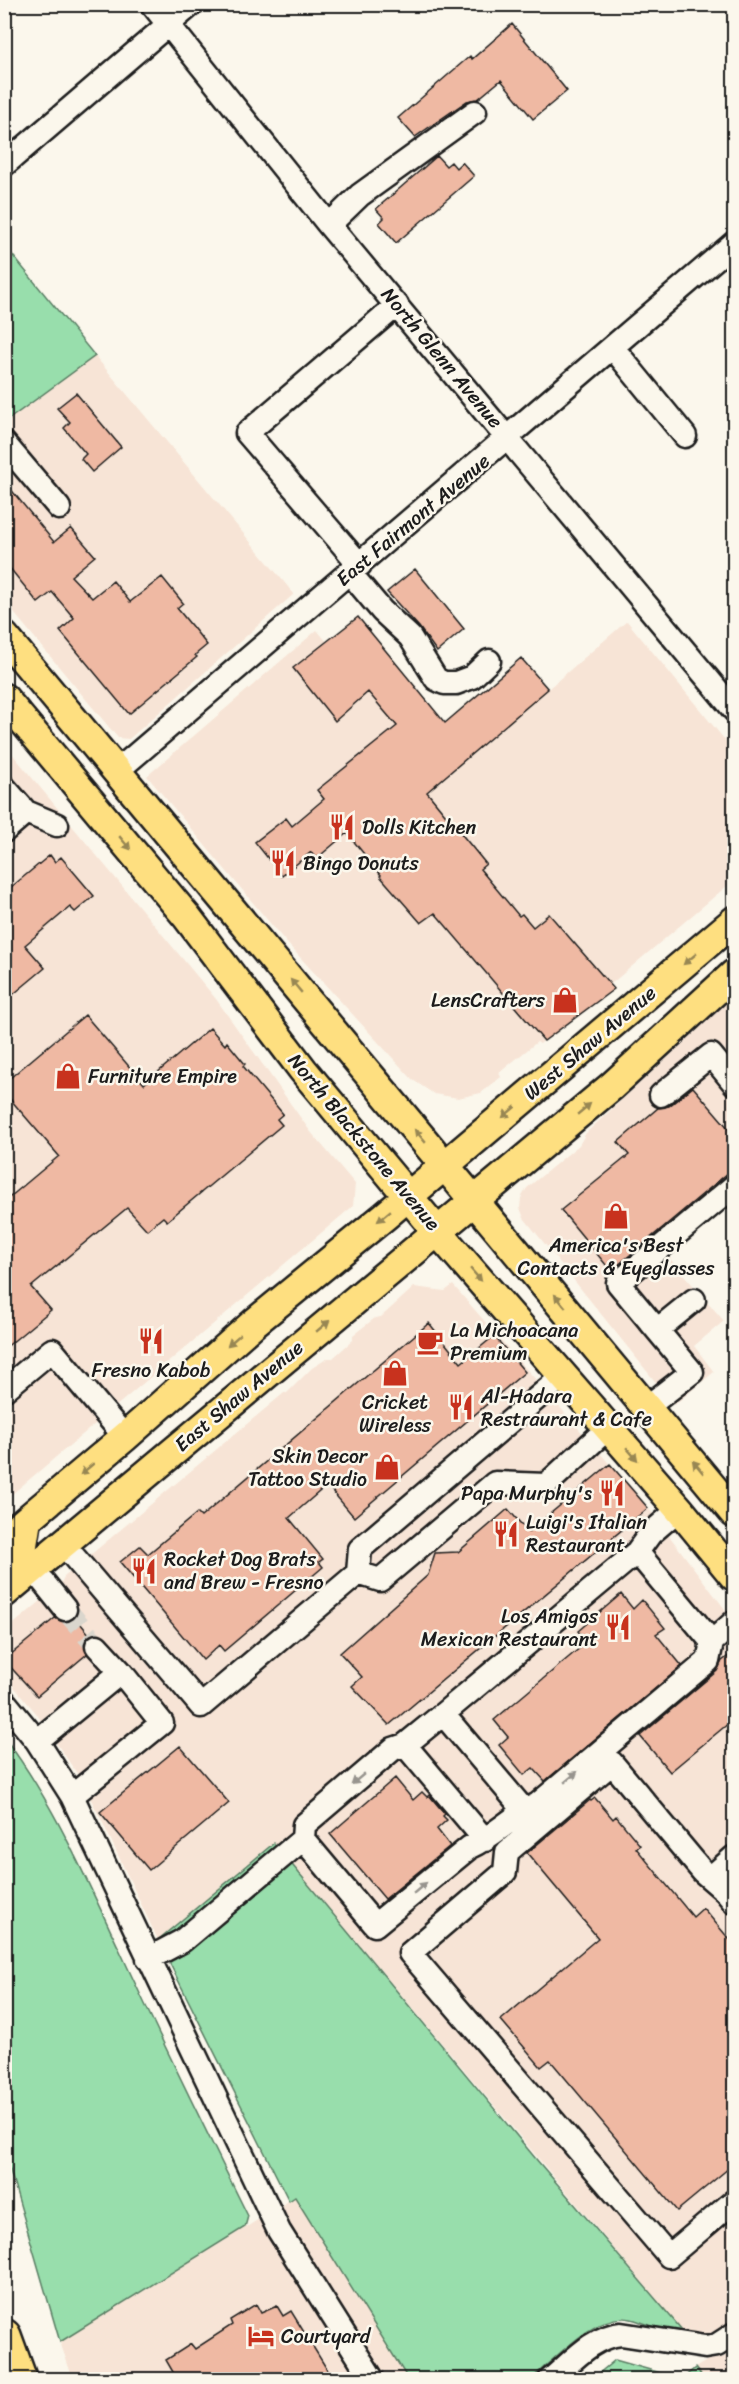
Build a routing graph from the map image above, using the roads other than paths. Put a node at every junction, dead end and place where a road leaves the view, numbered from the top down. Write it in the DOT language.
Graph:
graph roads {
  1 [pos="152,4"];
  2 [pos="192,4"];
  3 [pos="169,24"];
  4 [pos="475,112"];
  5 [pos="4,165"];
  6 [pos="329,225"];
  7 [pos="735,243"];
  8 [pos="397,306"];
  9 [pos="613,348"];
  10 [pos="685,436"];
  11 [pos="509,438"];
  12 [pos="4,443"];
  13 [pos="59,508"];
  14 [pos="355,569"];
  15 [pos="4,636"];
  16 [pos="489,661"];
  17 [pos="4,684"];
  18 [pos="4,698"];
  19 [pos="735,710"];
  20 [pos="117,771"];
  21 [pos="4,787"];
  22 [pos="88,798"];
  23 [pos="26,812"];
  24 [pos="57,825"];
  25 [pos="4,831"];
  26 [pos="735,921"];
  27 [pos="261,944"];
  28 [pos="735,974"];
  29 [pos="735,1083"];
  30 [pos="661,1095"];
  31 [pos="445,1165"];
  32 [pos="735,1186"];
  33 [pos="409,1196"];
  34 [pos="474,1201"];
  35 [pos="438,1231"];
  36 [pos="694,1300"];
  37 [pos="657,1330"];
  38 [pos="563,1376"];
  39 [pos="4,1390"];
  40 [pos="647,1407"];
  41 [pos="609,1427"];
  42 [pos="125,1437"];
  43 [pos="679,1509"];
  44 [pos="735,1513"];
  45 [pos="27,1520"];
  46 [pos="4,1539"];
  47 [pos="63,1544"];
  48 [pos="637,1552"];
  49 [pos="4,1566"];
  50 [pos="33,1569"];
  51 [pos="358,1573"];
  52 [pos="735,1576"];
  53 [pos="4,1593"];
  54 [pos="66,1609"];
  55 [pos="735,1622"];
  56 [pos="712,1642"];
  57 [pos="97,1646"];
  58 [pos="121,1672"];
  59 [pos="4,1701"];
  60 [pos="444,1714"];
  61 [pos="37,1741"];
  62 [pos="405,1745"];
  63 [pos="72,1796"];
  64 [pos="524,1810"];
  65 [pos="303,1839"];
  66 [pos="485,1840"];
  67 [pos="735,1857"];
  68 [pos="726,1888"];
  69 [pos="148,1959"];
  70 [pos="735,2201"];
  71 [pos="735,2334"];
  72 [pos="4,2336"];
  73 [pos="20,2379"];
  74 [pos="373,2379"];
  75 [pos="550,2379"];
  1 -- 3 [label="street, North Glenn Avenue"];
  2 -- 3 [label="street"];
  3 -- 5 [label="street"];
  3 -- 6 [label="street, North Glenn Avenue"];
  4 -- 6 [label="street"];
  6 -- 8 [label="street, North Glenn Avenue"];
  7 -- 9 [label="street, East Fairmont Avenue"];
  8 -- 11 [label="street, North Glenn Avenue"];
  8 -- 14 [label="street"];
  9 -- 10 [label="street"];
  9 -- 11 [label="street, East Fairmont Avenue"];
  11 -- 14 [label="street, East Fairmont Avenue"];
  11 -- 19 [label="street, North Glenn Avenue"];
  12 -- 13 [label="street"];
  14 -- 16 [label="street"];
  14 -- 20 [label="street, East Fairmont Avenue"];
  15 -- 20 [label="main road"];
  17 -- 20 [label="main road"];
  18 -- 22 [label="main road, North Blackstone Avenue"];
  20 -- 27 [label="main road"];
  21 -- 23 [label="street"];
  22 -- 27 [label="main road"];
  22 -- 33 [label="main road, North Blackstone Avenue, one-way"];
  23 -- 24 [label="street"];
  23 -- 25 [label="street"];
  26 -- 31 [label="main road, West Shaw Avenue, one-way"];
  31 -- 27 [label="main road, one-way"];
  34 -- 28 [label="main road, one-way"];
  29 -- 30 [label="street"];
  31 -- 33 [label="main road"];
  31 -- 34 [label="main road"];
  32 -- 37 [label="street"];
  33 -- 35 [label="main road, North Blackstone Avenue"];
  33 -- 42 [label="main road, one-way"];
  34 -- 35 [label="main road, East Shaw Avenue"];
  40 -- 34 [label="main road, one-way"];
  35 -- 38 [label="main road, North Blackstone Avenue, one-way"];
  47 -- 35 [label="main road, East Shaw Avenue, one-way"];
  36 -- 37 [label="street"];
  37 -- 40 [label="street"];
  38 -- 41 [label="main road, North Blackstone Avenue"];
  38 -- 51 [label="street"];
  39 -- 42 [label="street"];
  44 -- 40 [label="main road, one-way"];
  41 -- 43 [label="main road, North Blackstone Avenue, one-way"];
  41 -- 51 [label="street"];
  42 -- 45 [label="main road, one-way"];
  43 -- 48 [label="street"];
  43 -- 52 [label="main road, North Blackstone Avenue"];
  45 -- 46 [label="main road"];
  45 -- 49 [label="main road"];
  47 -- 50 [label="main road, East Shaw Avenue"];
  47 -- 51 [label="street"];
  48 -- 56 [label="street"];
  48 -- 60 [label="street"];
  50 -- 53 [label="main road, East Shaw Avenue"];
  50 -- 54 [label="street"];
  55 -- 56 [label="street"];
  64 -- 56 [label="street, one-way"];
  57 -- 58 [label="street"];
  58 -- 61 [label="street"];
  58 -- 63 [label="street"];
  59 -- 61 [label="street"];
  60 -- 62 [label="street"];
  60 -- 64 [label="street"];
  61 -- 63 [label="street"];
  62 -- 65 [label="street, one-way"];
  62 -- 66 [label="street"];
  63 -- 69 [label="street"];
  64 -- 66 [label="street"];
  65 -- 66 [label="street, one-way"];
  65 -- 69 [label="street"];
  67 -- 68 [label="street"];
  68 -- 70 [label="street"];
  69 -- 74 [label="street"];
  71 -- 75 [label="street"];
  72 -- 73 [label="highway"];
}
